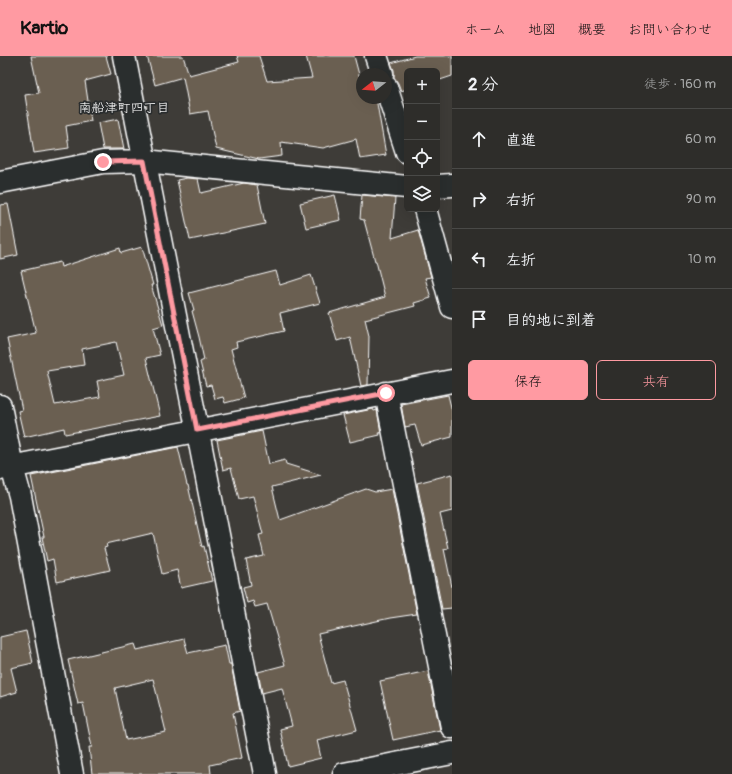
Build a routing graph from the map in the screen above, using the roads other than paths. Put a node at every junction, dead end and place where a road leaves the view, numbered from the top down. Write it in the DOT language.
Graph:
graph roads {
  1 [pos="124,56"];
  2 [pos="376,56"];
  3 [pos="380,68"];
  4 [pos="391,104"];
  5 [pos="404,143"];
  6 [pos="144,161"];
  7 [pos="0,182"];
  8 [pos="452,185"];
  9 [pos="440,186"];
  10 [pos="404,187"];
  11 [pos="425,212"];
  12 [pos="452,307"];
  13 [pos="452,381"];
  14 [pos="386,393"];
  15 [pos="0,406"];
  16 [pos="197,430"];
  17 [pos="6,468"];
  18 [pos="452,727"];
  19 [pos="452,753"];
  20 [pos="72,774"];
  21 [pos="265,774"];
  22 [pos="344,774"];
  1 -- 6 [label="street"];
  2 -- 3 [label="street"];
  4 -- 5 [label="street"];
  6 -- 7 [label="street"];
  6 -- 10 [label="street"];
  6 -- 16 [label="street"];
  8 -- 9 [label="street"];
  11 -- 12 [label="street"];
  13 -- 14 [label="street"];
  14 -- 16 [label="street"];
  14 -- 18 [label="street"];
  15 -- 17 [label="street"];
  16 -- 17 [label="street"];
  16 -- 21 [label="street"];
  17 -- 20 [label="street"];
  19 -- 22 [label="street"];
}
